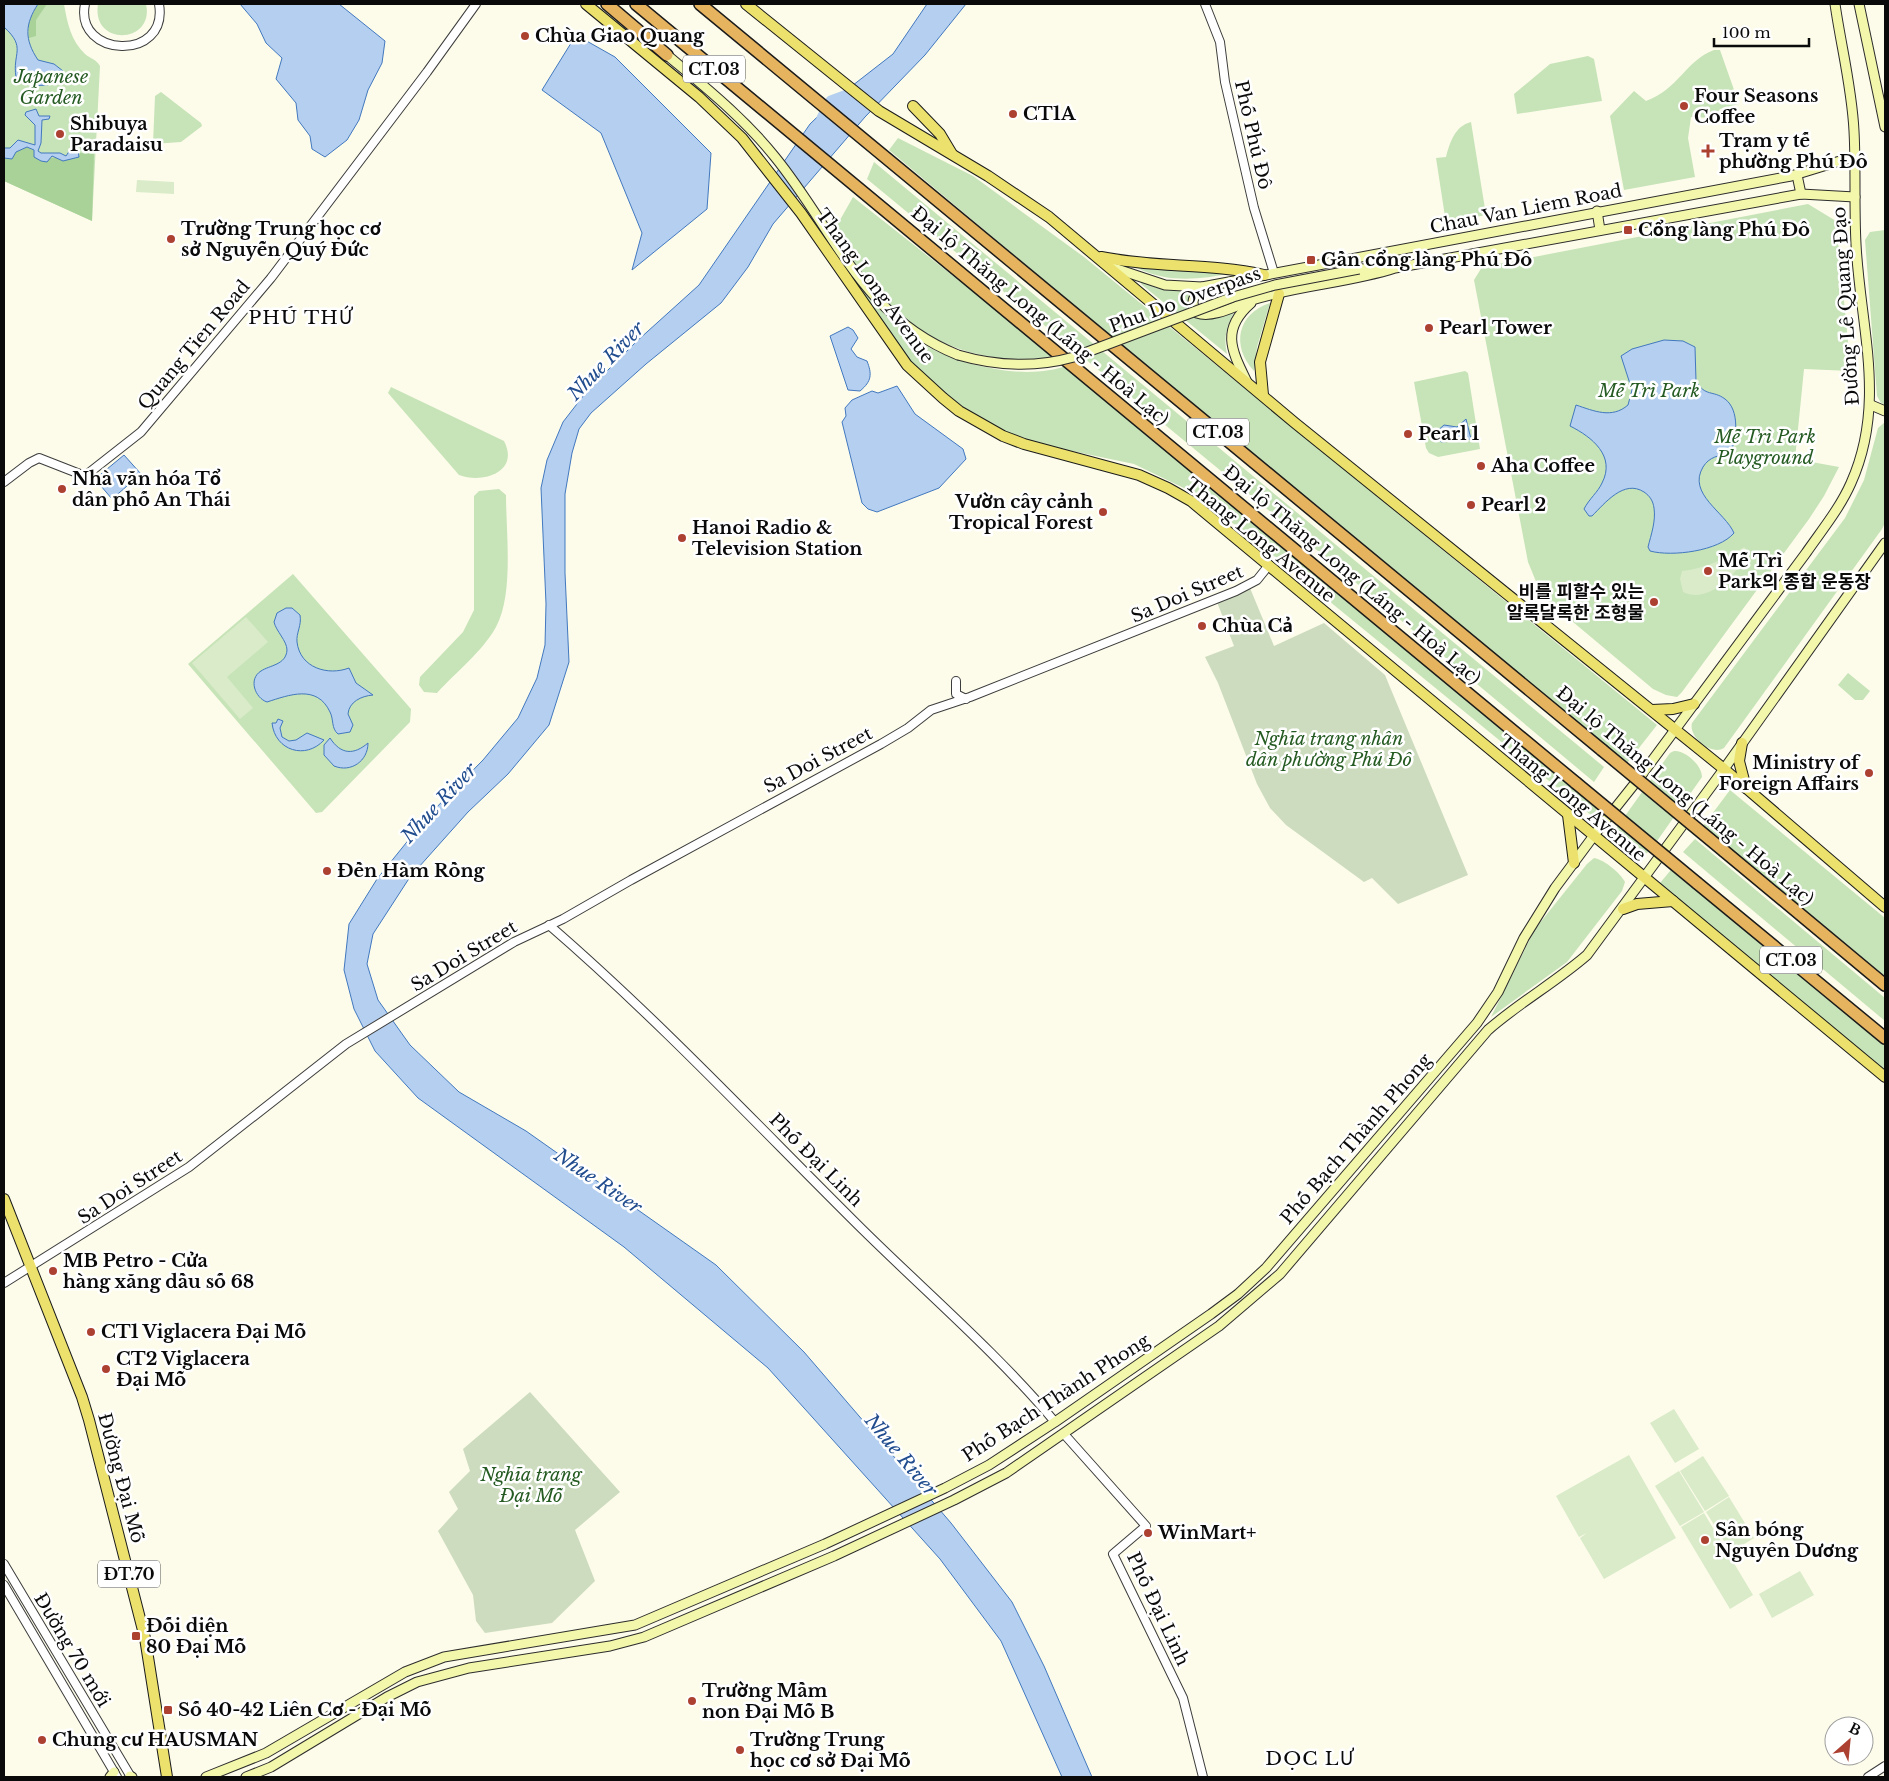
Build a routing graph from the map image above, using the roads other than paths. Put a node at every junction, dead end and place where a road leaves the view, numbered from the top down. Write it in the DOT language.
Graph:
graph roads {
  1 [pos="85,4"];
  2 [pos="159,4"];
  3 [pos="476,4"];
  4 [pos="586,4"];
  5 [pos="607,4"];
  6 [pos="636,4"];
  7 [pos="700,4"];
  8 [pos="746,4"];
  9 [pos="1205,4"];
  10 [pos="1858,5"];
  11 [pos="1836,6"];
  12 [pos="595,11"];
  13 [pos="667,55"];
  14 [pos="913,106"];
  15 [pos="1885,126"];
  16 [pos="953,155"];
  17 [pos="1853,157"];
  18 [pos="1797,175"];
  19 [pos="1802,194"];
  20 [pos="1855,197"];
  21 [pos="1597,211"];
  22 [pos="1600,230"];
  23 [pos="1098,256"];
  24 [pos="1110,267"];
  25 [pos="1395,268"];
  26 [pos="1269,274"];
  27 [pos="1202,287"];
  28 [pos="1279,294"];
  29 [pos="1254,300"];
  30 [pos="1247,382"];
  31 [pos="1263,395"];
  32 [pos="1871,405"];
  33 [pos="1885,411"];
  34 [pos="4,482"];
  35 [pos="1885,543"];
  36 [pos="1269,565"];
  37 [pos="956,681"];
  38 [pos="966,699"];
  39 [pos="1694,704"];
  40 [pos="1652,710"];
  41 [pos="1675,729"];
  42 [pos="1742,743"];
  43 [pos="1724,769"];
  44 [pos="1747,789"];
  45 [pos="1568,815"];
  46 [pos="1593,837"];
  47 [pos="1574,863"];
  48 [pos="1644,878"];
  49 [pos="1673,901"];
  50 [pos="1885,907"];
  51 [pos="1623,909"];
  52 [pos="549,926"];
  53 [pos="1885,985"];
  54 [pos="1885,1038"];
  55 [pos="1885,1077"];
  56 [pos="4,1199"];
  57 [pos="30,1266"];
  58 [pos="4,1283"];
  59 [pos="1194,1326"];
  60 [pos="1202,1338"];
  61 [pos="1055,1422"];
  62 [pos="1064,1434"];
  63 [pos="784,1563"];
  64 [pos="4,1564"];
  65 [pos="788,1576"];
  66 [pos="4,1585"];
  67 [pos="444,1657"];
  68 [pos="448,1672"];
  69 [pos="1885,1766"];
  70 [pos="114,1775"];
  71 [pos="131,1777"];
  72 [pos="167,1777"];
  73 [pos="206,1777"];
  74 [pos="246,1777"];
  75 [pos="1203,1777"];
  76 [pos="1868,1777"];
  1 -- 2 [label="street"];
  3 -- 34 [label="street, Quang Tien Road"];
  4 -- 12 [label="main road, Thang Long Avenue"];
  5 -- 13 [label="highway"];
  6 -- 54 [label="highway, Đại lộ Thăng Long (Láng - Hoà Lạc) / CT.03, bridge"];
  7 -- 53 [label="highway, Đại lộ Thăng Long (Láng - Hoà Lạc) / CT.03, bridge"];
  8 -- 16 [label="main road"];
  9 -- 26 [label="street, Phố Phú Đô"];
  10 -- 15 [label="main road"];
  11 -- 17 [label="main road, Đường Lê Quang Đạo"];
  12 -- 13 [label="main road"];
  12 -- 36 [label="main road, Thang Long Avenue"];
  13 -- 25 [label="main road, Phu Do Overpass, bridge"];
  14 -- 16 [label="main road"];
  16 -- 23 [label="main road"];
  17 -- 18 [label="main road, Chau Van Liem Road"];
  17 -- 20 [label="main road, Đường Lê Quang Đạo"];
  18 -- 19 [label="main road"];
  18 -- 21 [label="main road, Chau Van Liem Road"];
  19 -- 20 [label="main road, Chau Van Liem Road"];
  19 -- 22 [label="main road, Chau Van Liem Road"];
  20 -- 32 [label="main road, Đường Lê Quang Đạo"];
  21 -- 22 [label="main road"];
  21 -- 26 [label="main road, Chau Van Liem Road"];
  22 -- 25 [label="main road, Chau Van Liem Road"];
  23 -- 24 [label="main road"];
  23 -- 26 [label="main road"];
  24 -- 27 [label="main road, Chau Van Liem Road"];
  24 -- 30 [label="main road"];
  25 -- 28 [label="main road, Chau Van Liem Road"];
  26 -- 27 [label="main road, Chau Van Liem Road"];
  27 -- 29 [label="main road, Chau Van Liem Road"];
  28 -- 29 [label="main road, Chau Van Liem Road"];
  28 -- 31 [label="main road"];
  29 -- 30 [label="main road"];
  30 -- 31 [label="main road"];
  31 -- 40 [label="main road"];
  32 -- 33 [label="main road"];
  32 -- 39 [label="main road, Đường Lê Quang Đạo"];
  35 -- 42 [label="main road"];
  36 -- 38 [label="street, Sa Doi Street"];
  36 -- 45 [label="main road, Thang Long Avenue"];
  37 -- 38 [label="street"];
  38 -- 52 [label="street, Sa Doi Street"];
  39 -- 40 [label="main road"];
  39 -- 41 [label="main road, Đường Lê Quang Đạo"];
  40 -- 41 [label="main road"];
  41 -- 43 [label="main road"];
  41 -- 46 [label="main road, Đường Lê Quang Đạo"];
  42 -- 43 [label="main road"];
  42 -- 44 [label="main road"];
  43 -- 44 [label="main road"];
  43 -- 48 [label="main road, Phố Bạch Thành Phong"];
  44 -- 50 [label="main road"];
  45 -- 46 [label="main road, Thang Long Avenue"];
  45 -- 47 [label="main road"];
  46 -- 47 [label="main road, Phố Bạch Thành Phong"];
  46 -- 48 [label="main road, Thang Long Avenue"];
  47 -- 59 [label="main road, Phố Bạch Thành Phong"];
  48 -- 49 [label="main road, Thang Long Avenue"];
  48 -- 51 [label="main road, Phố Bạch Thành Phong"];
  49 -- 51 [label="main road"];
  49 -- 55 [label="main road, Thang Long Avenue"];
  51 -- 60 [label="main road, Phố Bạch Thành Phong"];
  52 -- 57 [label="street, Sa Doi Street"];
  52 -- 61 [label="street, Phố Đại Linh"];
  56 -- 57 [label="main road, Đường Đại Mỗ / ĐT.70"];
  57 -- 58 [label="street, Sa Doi Street"];
  57 -- 72 [label="main road, Đường Đại Mỗ / ĐT.70"];
  59 -- 60 [label="main road"];
  59 -- 61 [label="main road, Phố Bạch Thành Phong"];
  60 -- 62 [label="main road, Phố Bạch Thành Phong"];
  61 -- 63 [label="main road, Phố Bạch Thành Phong"];
  62 -- 65 [label="main road, Phố Bạch Thành Phong"];
  62 -- 75 [label="street, Phố Đại Linh"];
  63 -- 65 [label="main road"];
  63 -- 67 [label="main road, Phố Bạch Thành Phong"];
  64 -- 71 [label="street, Đường 70 mới"];
  65 -- 68 [label="main road, Phố Bạch Thành Phong"];
  66 -- 70 [label="street, Đường 70 mới"];
  67 -- 68 [label="main road"];
  67 -- 73 [label="main road, Phố Bạch Thành Phong"];
  68 -- 74 [label="main road, Phố Bạch Thành Phong"];
  69 -- 76 [label="street"];
}
